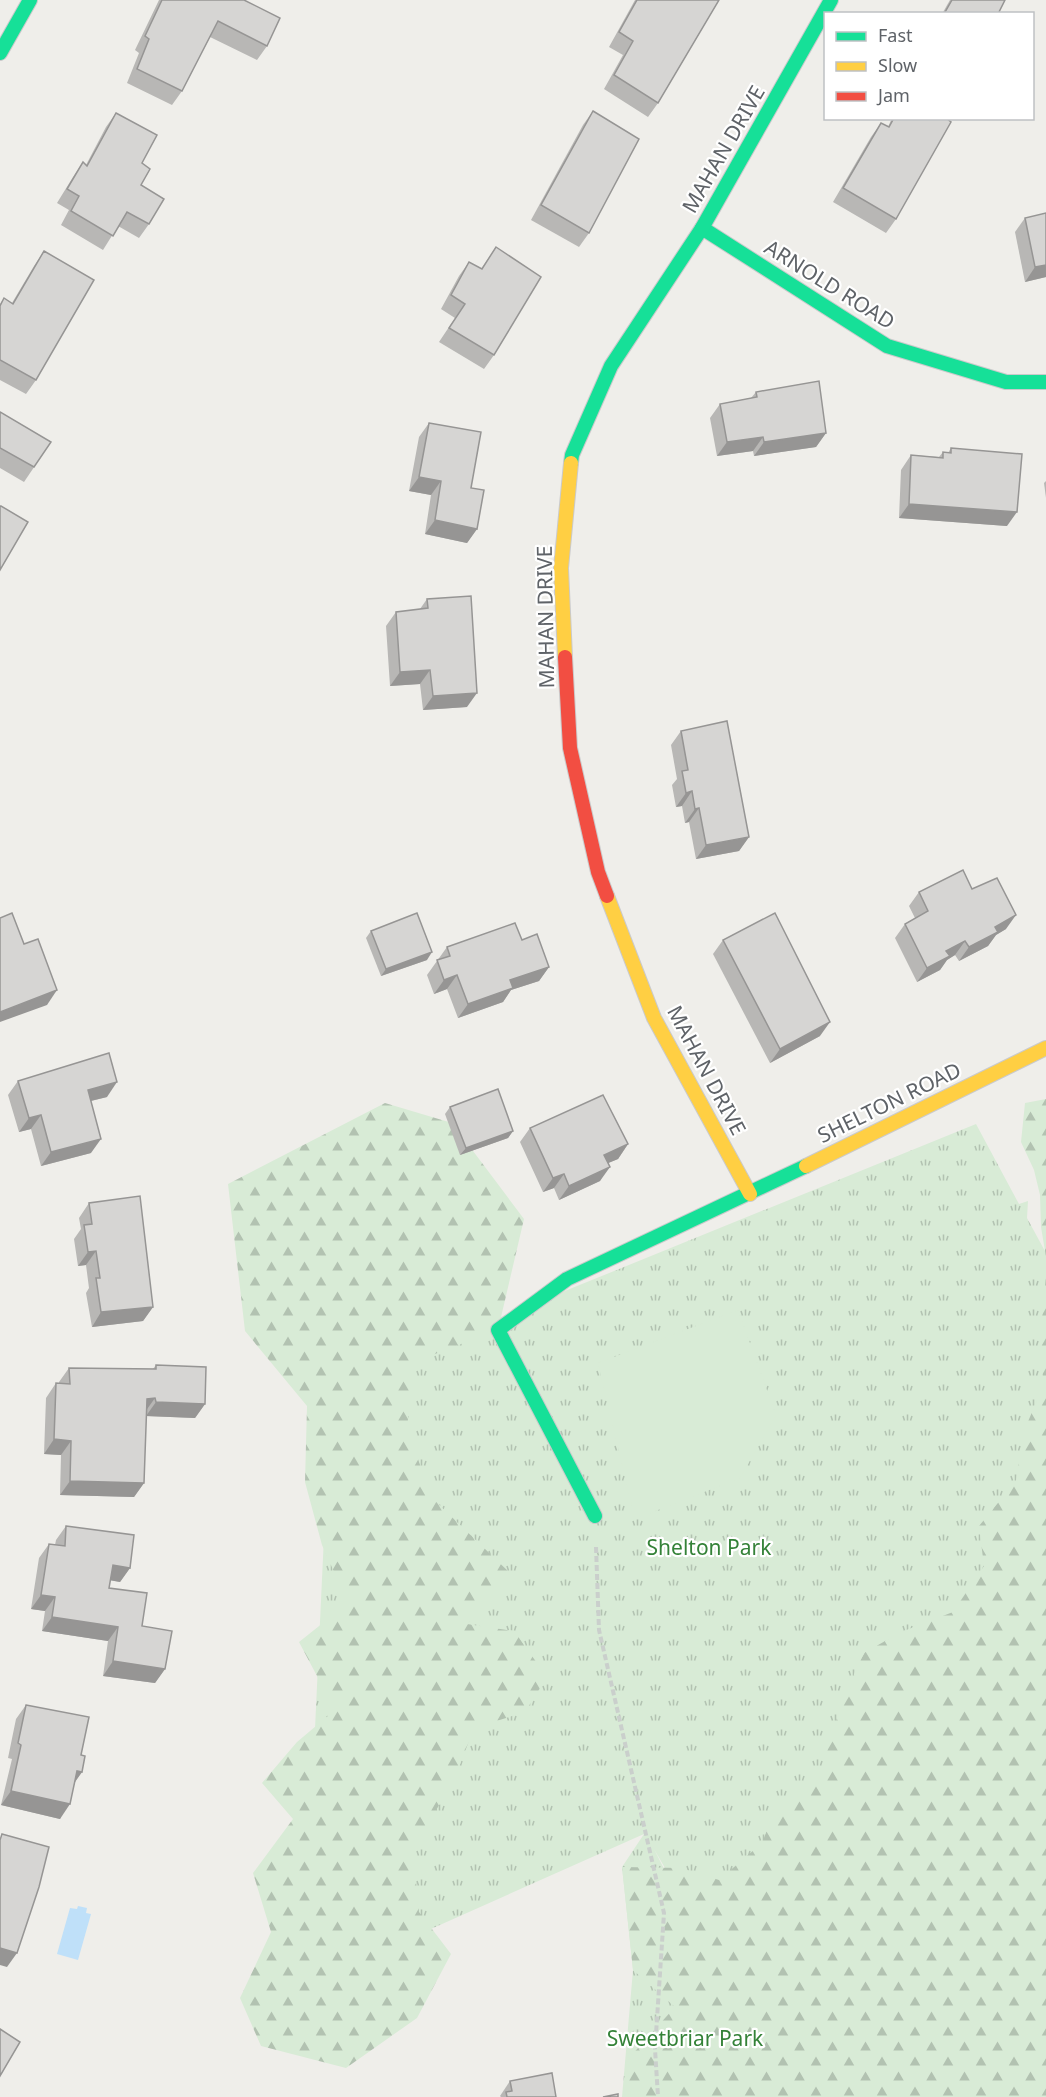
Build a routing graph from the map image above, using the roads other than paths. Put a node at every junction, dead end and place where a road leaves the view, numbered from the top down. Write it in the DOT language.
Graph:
graph roads {
  1 [pos="30,0"];
  2 [pos="824,12"];
  3 [pos="0,53"];
  4 [pos="702,228"];
  5 [pos="1046,382"];
  6 [pos="1046,1048"];
  7 [pos="750,1194"];
  8 [pos="595,1516"];
  1 -- 3 [label="street"];
  2 -- 4 [label="street, MAHAN DRIVE"];
  4 -- 5 [label="street, ARNOLD ROAD"];
  4 -- 7 [label="street, MAHAN DRIVE"];
  6 -- 7 [label="street, SHELTON ROAD"];
  7 -- 8 [label="street, SHELTON ROAD"];
}
